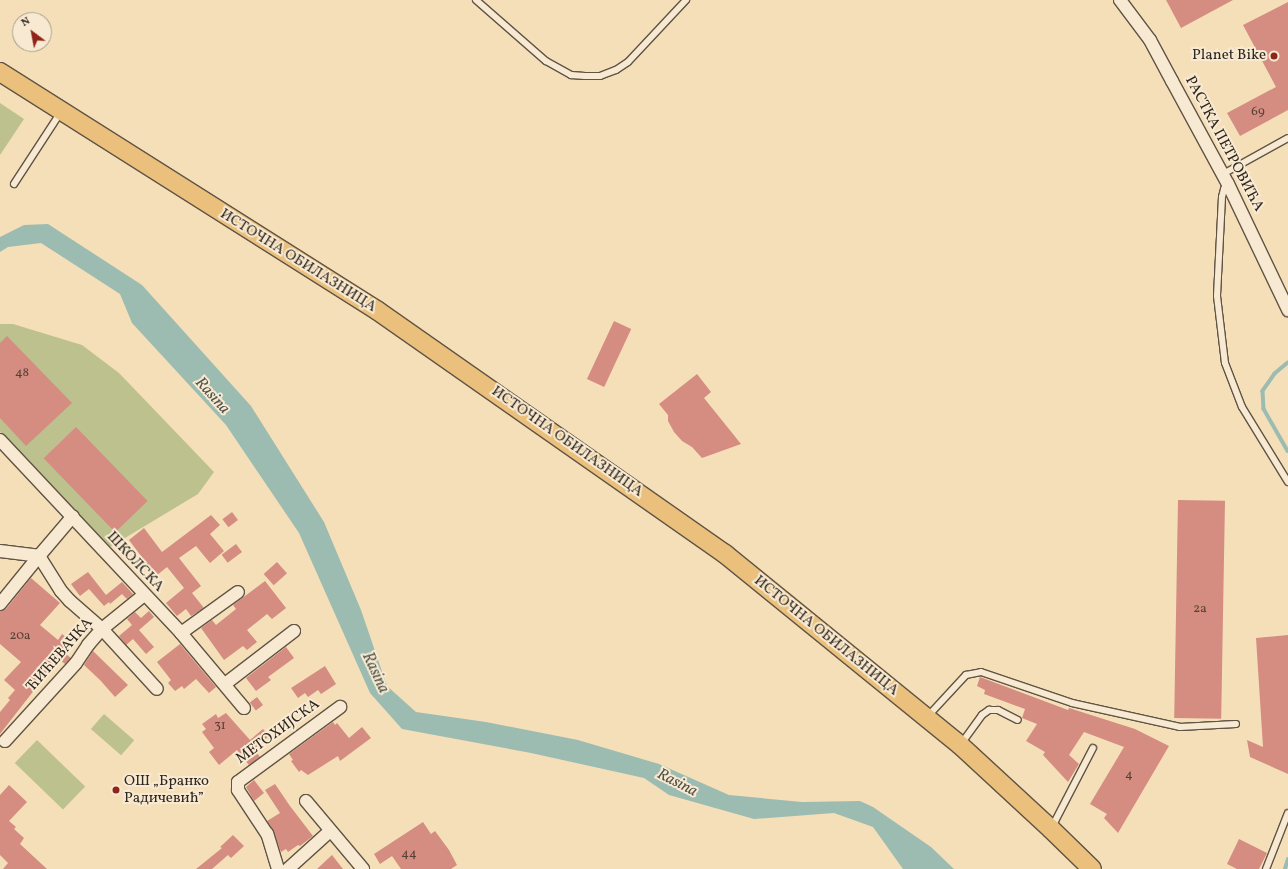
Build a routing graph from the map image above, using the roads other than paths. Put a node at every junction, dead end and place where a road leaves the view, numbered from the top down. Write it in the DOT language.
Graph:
graph roads {
  1 [pos="476,0"];
  2 [pos="686,0"];
  3 [pos="1120,0"];
  4 [pos="0,72"];
  5 [pos="62,111"];
  6 [pos="1288,138"];
  7 [pos="1226,179"];
  8 [pos="14,184"];
  9 [pos="1288,310"];
  10 [pos="0,440"];
  11 [pos="1288,482"];
  12 [pos="73,516"];
  13 [pos="0,551"];
  14 [pos="39,556"];
  15 [pos="238,592"];
  16 [pos="144,594"];
  17 [pos="0,604"];
  18 [pos="102,629"];
  19 [pos="294,632"];
  20 [pos="181,633"];
  21 [pos="225,684"];
  22 [pos="157,689"];
  23 [pos="340,707"];
  24 [pos="244,708"];
  25 [pos="926,719"];
  26 [pos="1018,720"];
  27 [pos="1236,724"];
  28 [pos="5,741"];
  29 [pos="960,745"];
  30 [pos="1093,748"];
  31 [pos="306,801"];
  32 [pos="1288,813"];
  33 [pos="1051,829"];
  34 [pos="330,831"];
  35 [pos="278,869"];
  36 [pos="288,869"];
  37 [pos="362,869"];
  38 [pos="1092,869"];
  39 [pos="1266,869"];
  1 -- 2 [label="lane"];
  3 -- 7 [label="street, РАСТКА ПЕТРОВИЋА"];
  4 -- 5 [label="main road, ИСТОЧНА ОБИЛАЗНИЦА"];
  5 -- 8 [label="lane"];
  5 -- 25 [label="main road, ИСТОЧНА ОБИЛАЗНИЦА"];
  6 -- 7 [label="lane"];
  7 -- 9 [label="street, РАСТКА ПЕТРОВИЋА"];
  7 -- 11 [label="lane"];
  10 -- 12 [label="street, ШКОЛСКА"];
  12 -- 14 [label="street"];
  12 -- 16 [label="street, ШКОЛСКА"];
  13 -- 14 [label="street"];
  14 -- 17 [label="street"];
  14 -- 18 [label="street"];
  15 -- 20 [label="street"];
  16 -- 18 [label="street, ЋИЋЕВАЧКА"];
  16 -- 20 [label="street, ШКОЛСКА"];
  18 -- 22 [label="street"];
  18 -- 28 [label="street, ЋИЋЕВАЧКА"];
  19 -- 21 [label="street"];
  20 -- 21 [label="street, ШКОЛСКА"];
  21 -- 24 [label="street, ШКОЛСКА"];
  23 -- 35 [label="street, МЕТОХИЈСКА"];
  25 -- 27 [label="lane"];
  25 -- 29 [label="main road, ИСТОЧНА ОБИЛАЗНИЦА"];
  26 -- 29 [label="lane"];
  29 -- 33 [label="main road, ИСТОЧНА ОБИЛАЗНИЦА"];
  30 -- 33 [label="lane"];
  31 -- 34 [label="street"];
  32 -- 39 [label="lane"];
  33 -- 38 [label="main road, ИСТОЧНА ОБИЛАЗНИЦА"];
  34 -- 36 [label="street"];
  34 -- 37 [label="street"];
}
